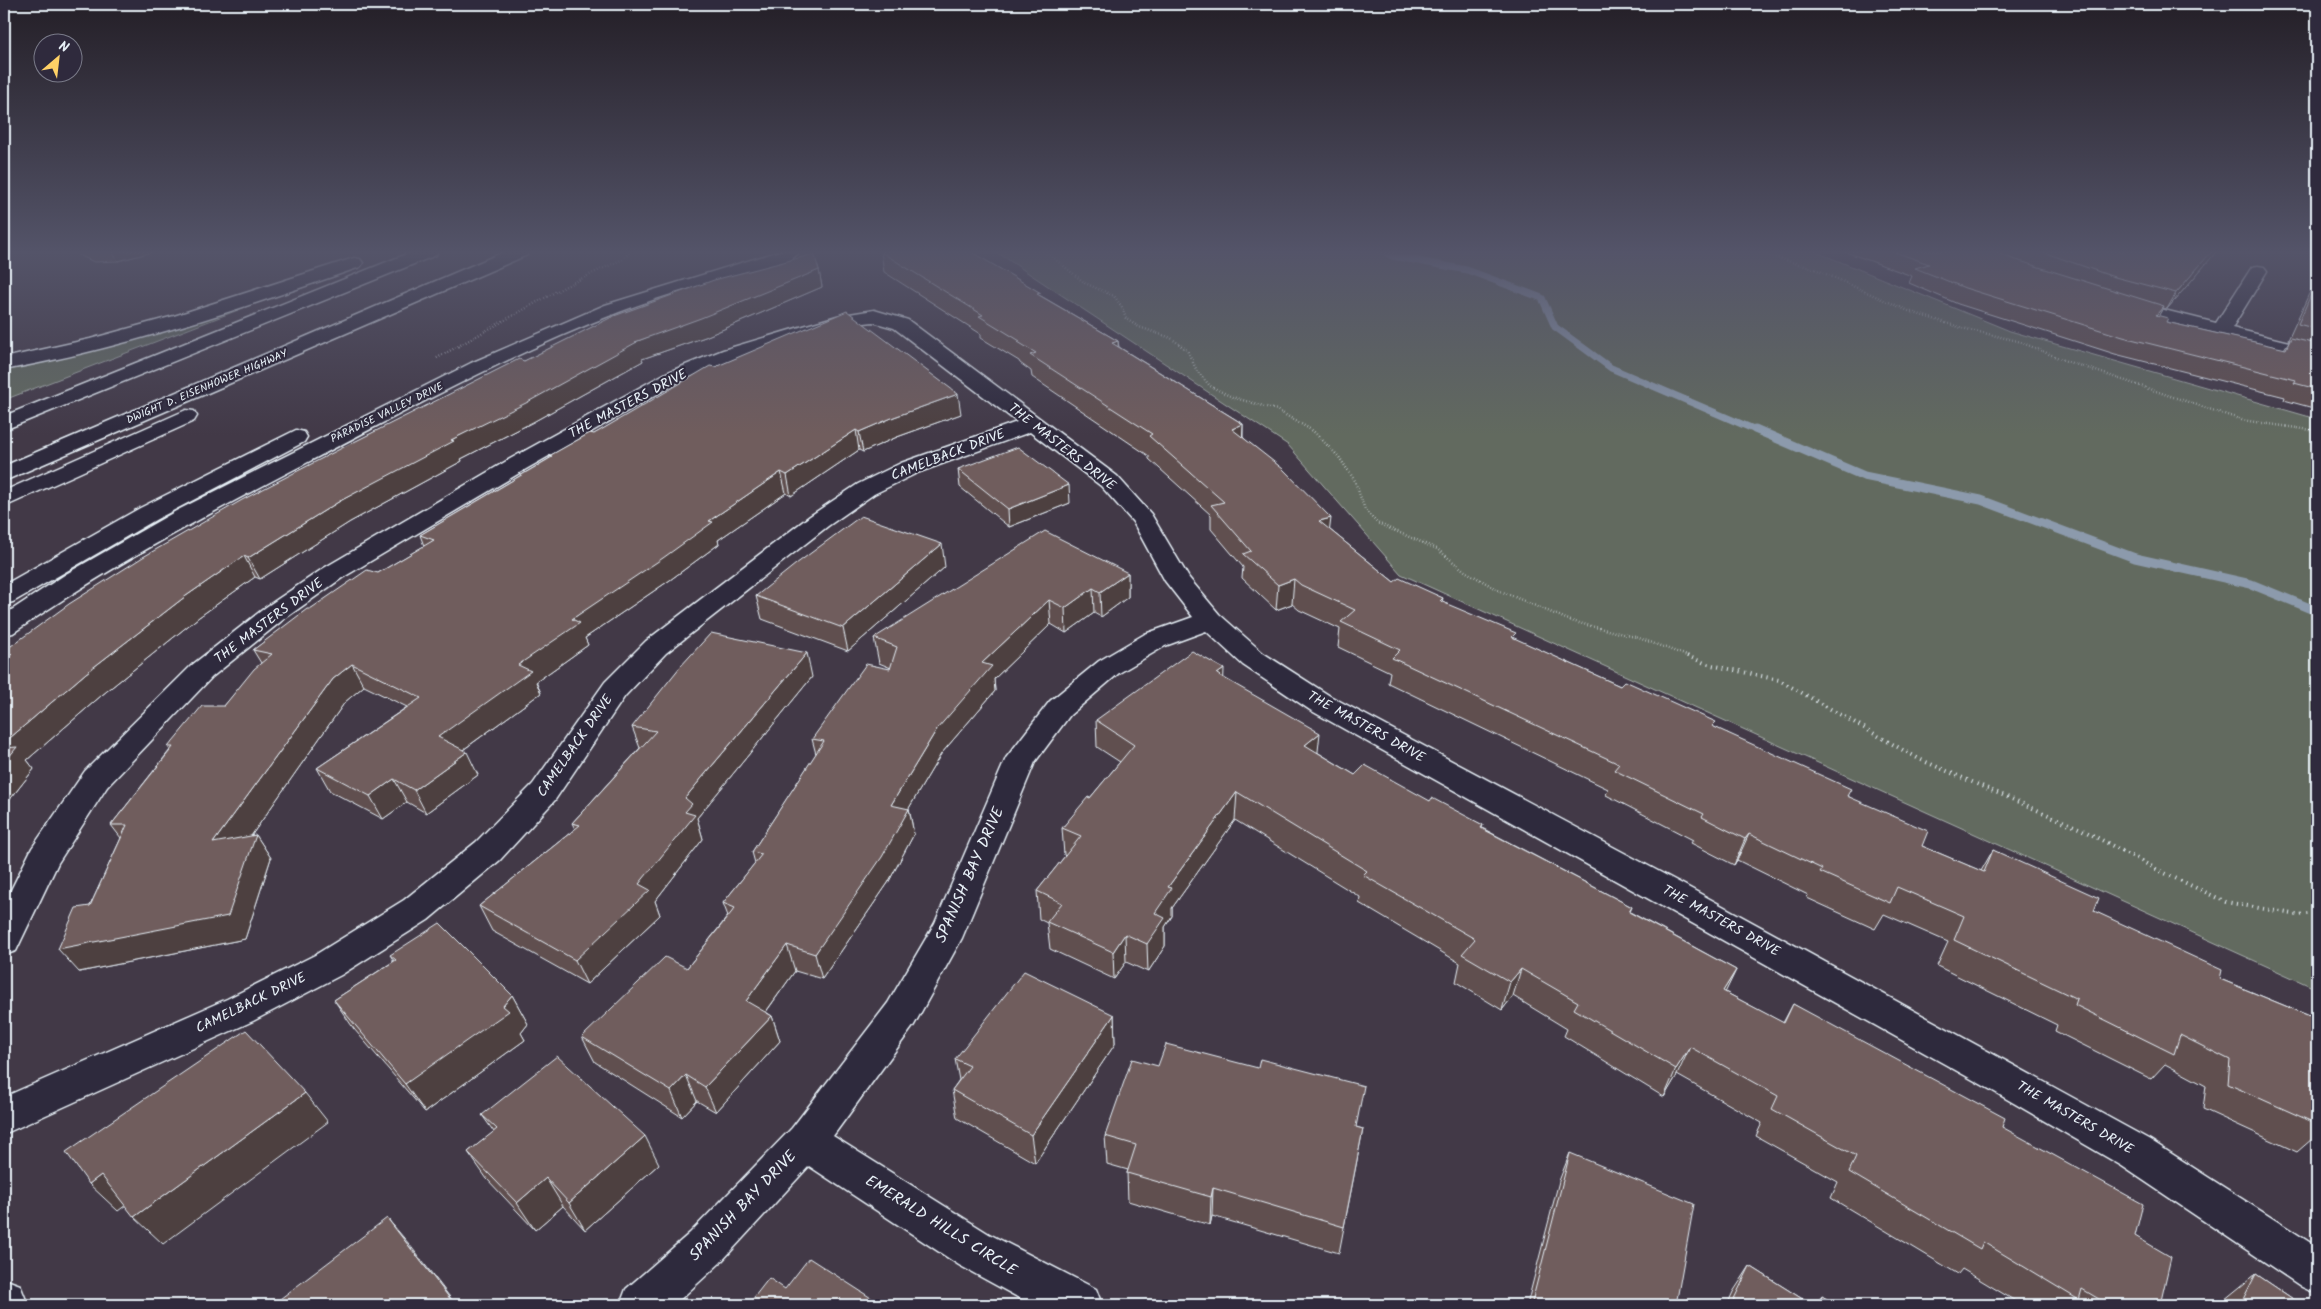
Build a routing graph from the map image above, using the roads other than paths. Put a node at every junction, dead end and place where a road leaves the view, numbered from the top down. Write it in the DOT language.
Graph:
graph roads {
  1 [pos="207,312"];
  2 [pos="280,312"];
  3 [pos="378,312"];
  4 [pos="394,312"];
  5 [pos="563,312"];
  6 [pos="605,312"];
  7 [pos="2151,312"];
  8 [pos="2232,312"];
  9 [pos="2221,330"];
  10 [pos="2317,356"];
  11 [pos="4,364"];
  12 [pos="1034,423"];
  13 [pos="4,424"];
  14 [pos="4,474"];
  15 [pos="4,500"];
  16 [pos="4,596"];
  17 [pos="1210,620"];
  18 [pos="4,627"];
  19 [pos="4,941"];
  20 [pos="4,1116"];
  21 [pos="806,1140"];
  22 [pos="2317,1272"];
  23 [pos="4,1301"];
  24 [pos="6,1305"];
  25 [pos="642,1305"];
  26 [pos="1080,1305"];
  1 -- 11 [label="main road"];
  2 -- 13 [label="main road"];
  3 -- 14 [label="main road, DWIGHT D. EISENHOWER HIGHWAY"];
  4 -- 15 [label="main road"];
  5 -- 16 [label="main road, PARADISE VALLEY DRIVE"];
  6 -- 18 [label="main road, PARADISE VALLEY DRIVE"];
  7 -- 9 [label="main road"];
  8 -- 9 [label="main road"];
  9 -- 10 [label="main road"];
  12 -- 17 [label="main road, THE MASTERS DRIVE"];
  12 -- 19 [label="main road, THE MASTERS DRIVE"];
  12 -- 20 [label="main road, CAMELBACK DRIVE"];
  17 -- 21 [label="main road, SPANISH BAY DRIVE"];
  17 -- 22 [label="main road, THE MASTERS DRIVE"];
  21 -- 25 [label="main road, SPANISH BAY DRIVE"];
  21 -- 26 [label="main road, EMERALD HILLS CIRCLE"];
  23 -- 24 [label="main road"];
}
